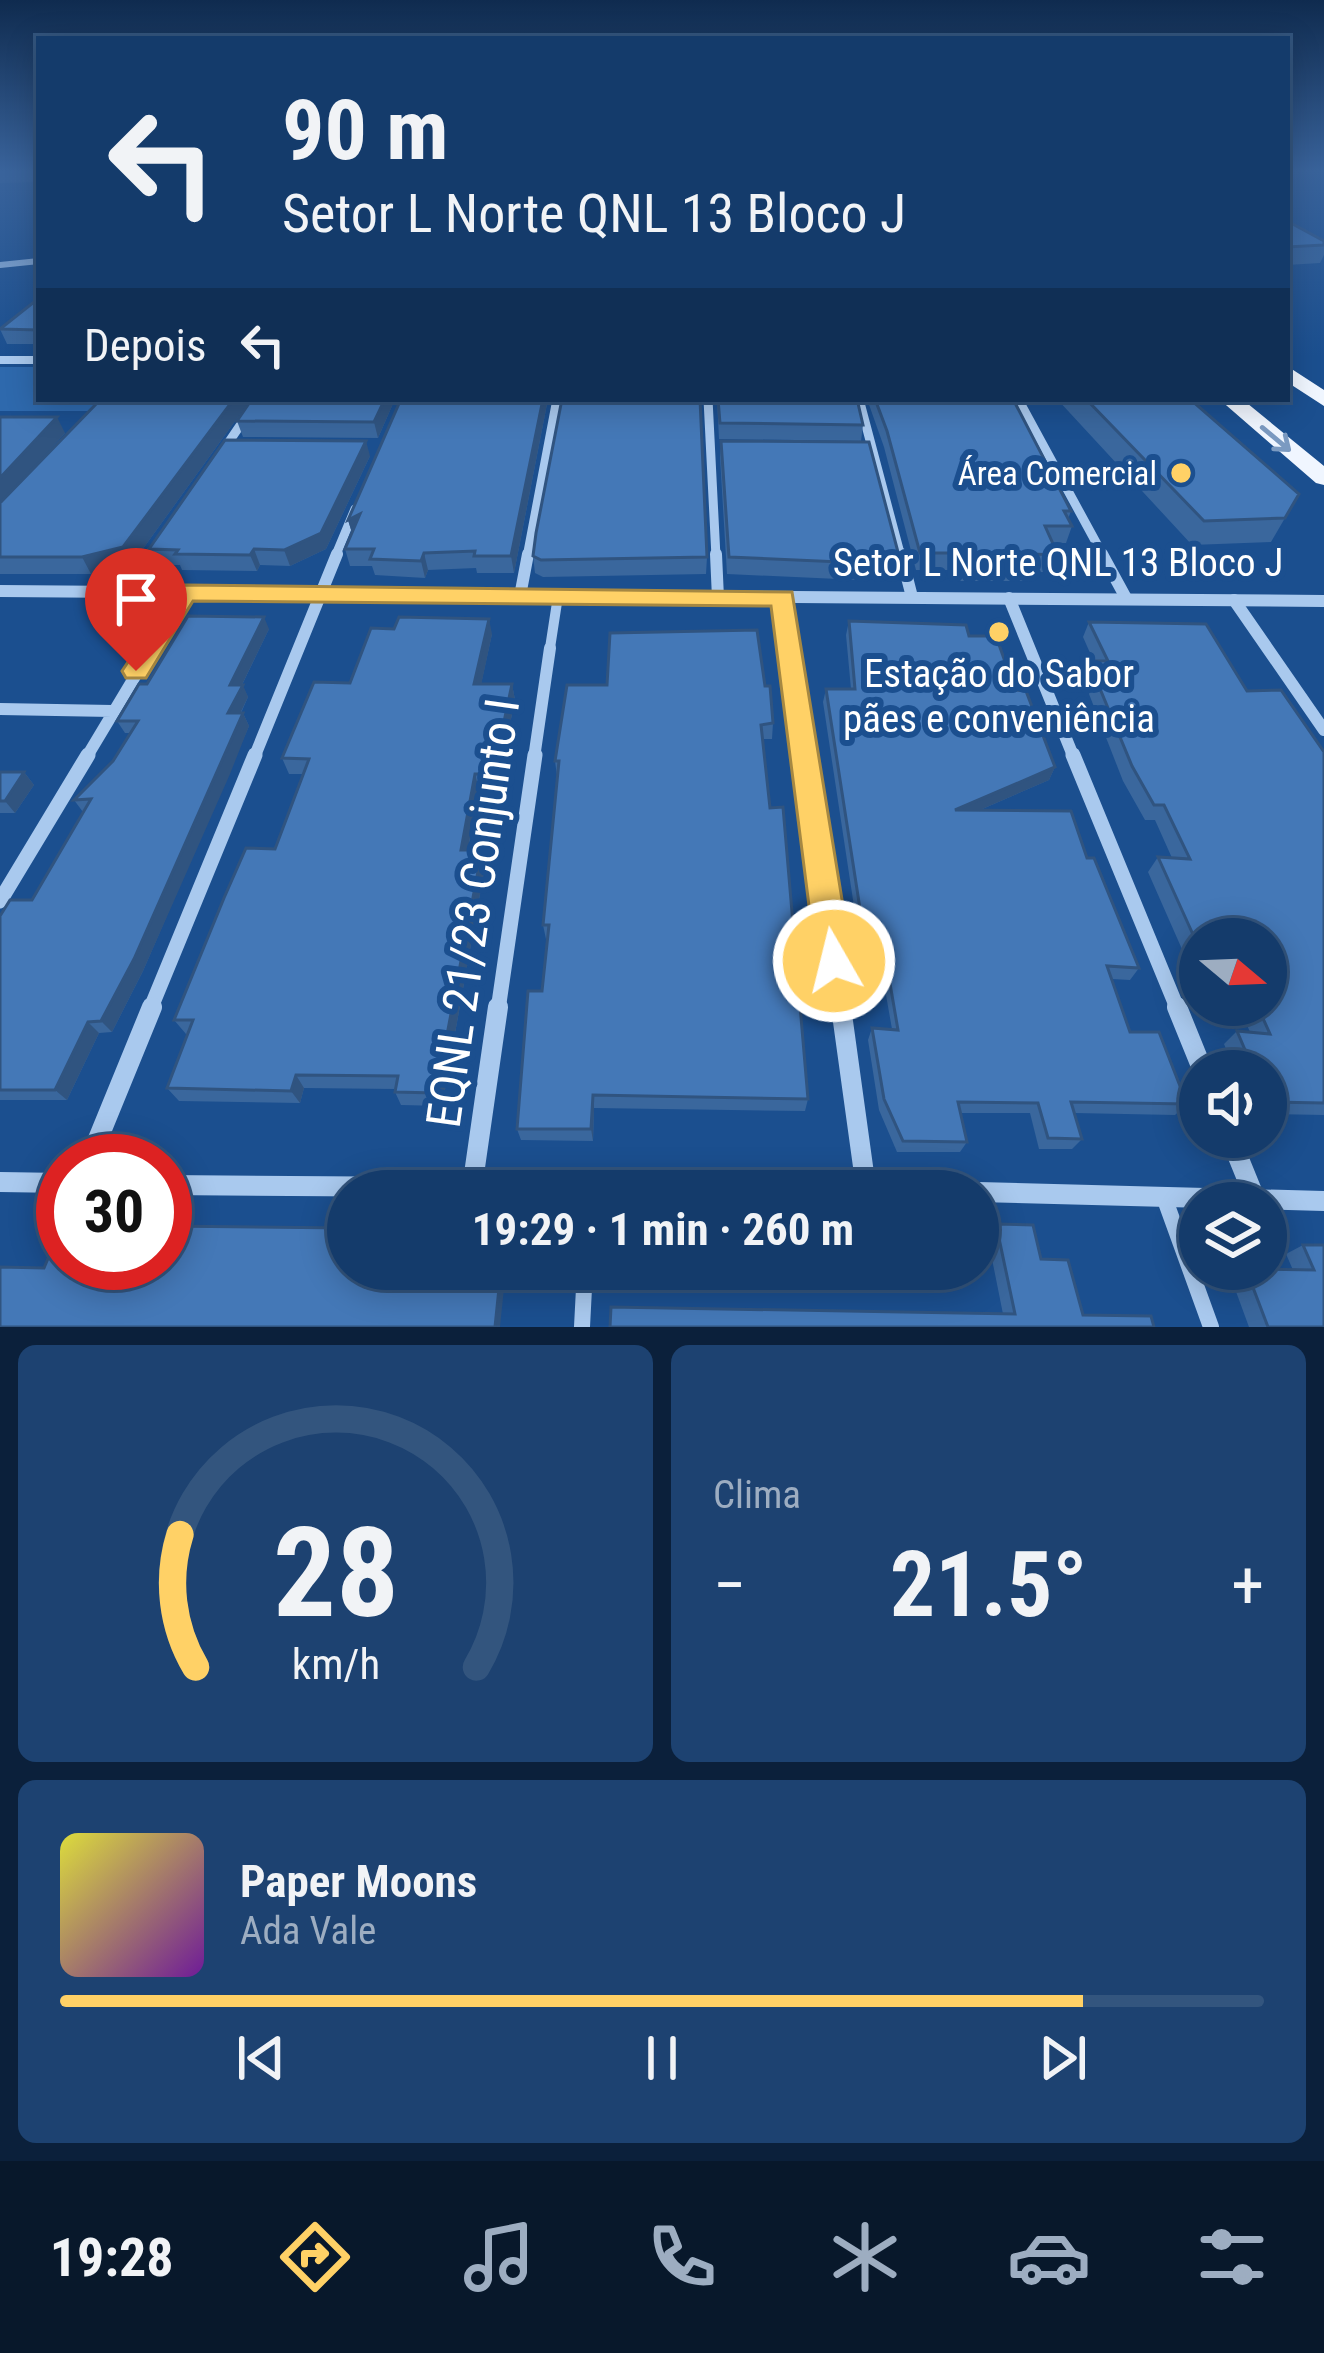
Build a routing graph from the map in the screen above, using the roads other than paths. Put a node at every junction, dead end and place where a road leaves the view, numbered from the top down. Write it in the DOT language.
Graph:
graph roads {
  1 [pos="36,261"];
  2 [pos="0,265"];
  3 [pos="0,360"];
  4 [pos="36,360"];
  5 [pos="1290,374"];
  6 [pos="1290,394"];
  7 [pos="1324,400"];
  8 [pos="256,402"];
  9 [pos="556,402"];
  10 [pos="708,402"];
  11 [pos="860,402"];
  12 [pos="1020,402"];
  13 [pos="1233,402"];
  14 [pos="1324,420"];
  15 [pos="226,446"];
  16 [pos="248,446"];
  17 [pos="710,448"];
  18 [pos="734,448"];
  19 [pos="852,449"];
  20 [pos="876,450"];
  21 [pos="213,464"];
  22 [pos="1324,478"];
  23 [pos="364,488"];
  24 [pos="163,537"];
  25 [pos="0,591"];
  26 [pos="125,592"];
  27 [pos="318,592"];
  28 [pos="185,593"];
  29 [pos="520,596"];
  30 [pos="558,596"];
  31 [pos="912,597"];
  32 [pos="718,598"];
  33 [pos="783,598"];
  34 [pos="1010,598"];
  35 [pos="1126,598"];
  36 [pos="1234,600"];
  37 [pos="1324,601"];
  38 [pos="550,648"];
  39 [pos="0,709"];
  40 [pos="112,711"];
  41 [pos="1324,730"];
  42 [pos="0,901"];
  43 [pos="1194,1050"];
  44 [pos="99,1134"];
  45 [pos="475,1170"];
  46 [pos="863,1170"];
  47 [pos="0,1181"];
  48 [pos="36,1182"];
  49 [pos="192,1185"];
  50 [pos="327,1187"];
  51 [pos="999,1193"];
  52 [pos="1164,1197"];
  53 [pos="1179,1198"];
  54 [pos="1324,1201"];
  55 [pos="1287,1202"];
  56 [pos="584,1290"];
  57 [pos="582,1327"];
  58 [pos="1211,1327"];
  1 -- 2 [label="street"];
  3 -- 4 [label="street"];
  5 -- 7 [label="main road"];
  6 -- 14 [label="main road"];
  8 -- 15 [label="street"];
  9 -- 29 [label="street"];
  10 -- 17 [label="street"];
  11 -- 20 [label="street"];
  12 -- 35 [label="street"];
  13 -- 22 [label="main road, one-way"];
  15 -- 16 [label="street"];
  15 -- 21 [label="street"];
  17 -- 18 [label="street"];
  17 -- 32 [label="street"];
  19 -- 20 [label="street"];
  20 -- 31 [label="street"];
  23 -- 27 [label="street"];
  24 -- 26 [label="street"];
  25 -- 26 [label="street, Setor L Norte QNL 13 Bloco J"];
  26 -- 28 [label="street, Setor L Norte QNL 13 Bloco J"];
  27 -- 28 [label="street, Setor L Norte QNL 13 Bloco J"];
  27 -- 29 [label="street, Setor L Norte QNL 13 Bloco J"];
  27 -- 44 [label="street"];
  28 -- 40 [label="street"];
  29 -- 30 [label="street, Setor L Norte QNL 13 Bloco J"];
  30 -- 32 [label="street, Setor L Norte QNL 13 Bloco J"];
  30 -- 38 [label="street"];
  31 -- 33 [label="street, Setor L Norte QNL 13 Bloco J"];
  31 -- 34 [label="street, Setor L Norte QNL 13 Bloco J"];
  32 -- 33 [label="street, Setor L Norte QNL 13 Bloco J"];
  33 -- 46 [label="street"];
  34 -- 35 [label="street, Setor L Norte QNL 13 Bloco J"];
  34 -- 43 [label="street"];
  35 -- 36 [label="street, Setor L Norte QNL 13 Bloco J"];
  36 -- 37 [label="street, Setor L Norte QNL 13 Bloco J"];
  36 -- 41 [label="street"];
  38 -- 45 [label="street, EQNL 21/23 Conjunto I"];
  39 -- 40 [label="street"];
  40 -- 42 [label="street"];
  47 -- 48 [label="street"];
  49 -- 50 [label="street"];
  51 -- 52 [label="street"];
  52 -- 53 [label="street"];
  52 -- 58 [label="street"];
  54 -- 55 [label="street"];
  56 -- 57 [label="street"];
}
